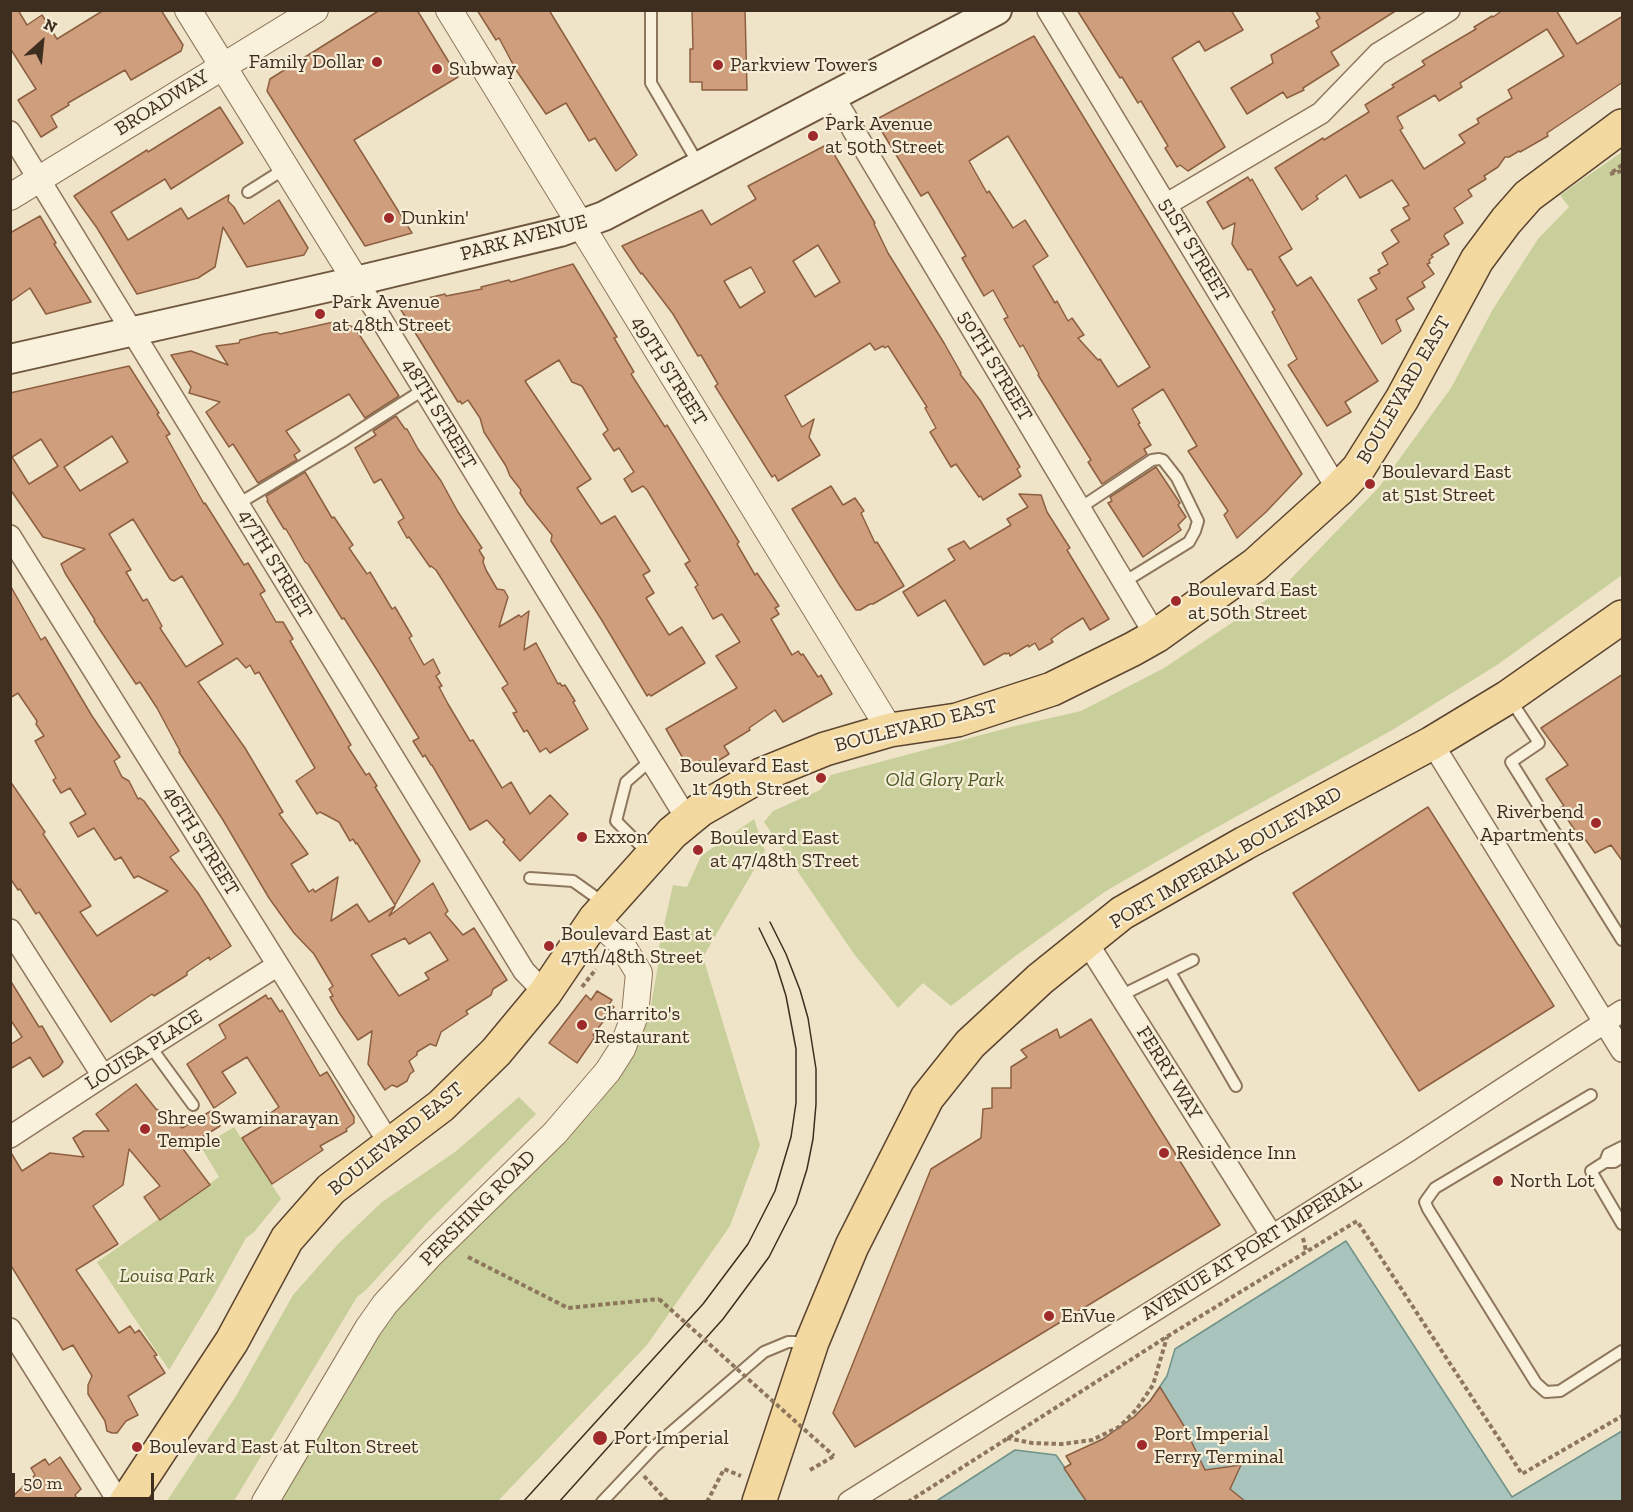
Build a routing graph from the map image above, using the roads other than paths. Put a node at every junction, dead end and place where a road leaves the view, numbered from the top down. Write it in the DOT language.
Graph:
graph roads {
  1 [pos="188,10"];
  2 [pos="315,10"];
  3 [pos="449,10"];
  4 [pos="651,10"];
  5 [pos="997,10"];
  6 [pos="1048,10"];
  7 [pos="1449,10"];
  8 [pos="222,66"];
  9 [pos="833,96"];
  10 [pos="1623,126"];
  11 [pos="10,132"];
  12 [pos="700,166"];
  13 [pos="286,168"];
  14 [pos="39,180"];
  15 [pos="248,192"];
  16 [pos="10,197"];
  17 [pos="1167,204"];
  18 [pos="579,225"];
  19 [pos="356,281"];
  20 [pos="132,331"];
  21 [pos="10,359"];
  22 [pos="423,390"];
  23 [pos="1338,490"];
  24 [pos="238,504"];
  25 [pos="1080,508"];
  26 [pos="10,536"];
  27 [pos="1124,582"];
  28 [pos="1623,617"];
  29 [pos="1156,636"];
  30 [pos="1508,697"];
  31 [pos="891,730"];
  32 [pos="1432,743"];
  33 [pos="650,761"];
  34 [pos="687,819"];
  35 [pos="651,856"];
  36 [pos="530,878"];
  37 [pos="601,912"];
  38 [pos="10,930"];
  39 [pos="1623,940"];
  40 [pos="1086,941"];
  41 [pos="1192,960"];
  42 [pos="278,965"];
  43 [pos="1170,972"];
  44 [pos="545,993"];
  45 [pos="1120,996"];
  46 [pos="1614,1017"];
  47 [pos="150,1046"];
  48 [pos="1623,1051"];
  49 [pos="103,1076"];
  50 [pos="1236,1086"];
  51 [pos="1591,1095"];
  52 [pos="193,1105"];
  53 [pos="10,1137"];
  54 [pos="391,1146"];
  55 [pos="1623,1147"];
  56 [pos="1623,1157"];
  57 [pos="1605,1162"];
  58 [pos="1623,1224"];
  59 [pos="1272,1236"];
  60 [pos="10,1329"];
  61 [pos="812,1342"];
  62 [pos="1623,1351"];
  63 [pos="119,1502"];
  64 [pos="126,1502"];
  65 [pos="265,1502"];
  66 [pos="602,1502"];
  67 [pos="759,1502"];
  68 [pos="849,1502"];
  1 -- 8 [label="street, 48TH STREET"];
  2 -- 8 [label="street, BROADWAY"];
  3 -- 18 [label="street, 49TH STREET"];
  4 -- 12 [label="lane"];
  5 -- 9 [label="main road, PARK AVENUE"];
  6 -- 17 [label="street, 51ST STREET"];
  7 -- 17 [label="street"];
  8 -- 13 [label="street, 48TH STREET"];
  8 -- 14 [label="street, BROADWAY"];
  9 -- 12 [label="main road, PARK AVENUE"];
  9 -- 25 [label="street, 50TH STREET"];
  10 -- 23 [label="main road, BOULEVARD EAST"];
  11 -- 14 [label="street, 47TH STREET"];
  12 -- 18 [label="main road, PARK AVENUE"];
  13 -- 15 [label="lane"];
  13 -- 19 [label="street, 48TH STREET"];
  14 -- 16 [label="street, BROADWAY"];
  14 -- 20 [label="street, 47TH STREET"];
  17 -- 23 [label="street, 51ST STREET"];
  18 -- 19 [label="main road, PARK AVENUE"];
  18 -- 31 [label="street, 49TH STREET"];
  19 -- 20 [label="main road, PARK AVENUE"];
  19 -- 22 [label="street, 48TH STREET"];
  20 -- 21 [label="main road, PARK AVENUE"];
  20 -- 24 [label="street, 47TH STREET"];
  22 -- 24 [label="lane"];
  22 -- 33 [label="street, 48TH STREET"];
  23 -- 29 [label="main road, BOULEVARD EAST"];
  24 -- 44 [label="street, 47TH STREET"];
  25 -- 27 [label="street, 50TH STREET"];
  25 -- 27 [label="lane"];
  26 -- 42 [label="street, 46TH STREET"];
  27 -- 29 [label="street, 50TH STREET"];
  28 -- 30 [label="main road, PORT IMPERIAL BOULEVARD"];
  29 -- 31 [label="main road, BOULEVARD EAST"];
  30 -- 32 [label="main road, PORT IMPERIAL BOULEVARD"];
  30 -- 39 [label="lane"];
  31 -- 34 [label="main road, BOULEVARD EAST"];
  32 -- 40 [label="main road, PORT IMPERIAL BOULEVARD"];
  32 -- 46 [label="street"];
  33 -- 34 [label="street, 48TH STREET"];
  33 -- 35 [label="lane"];
  34 -- 35 [label="main road, BOULEVARD EAST"];
  35 -- 37 [label="main road, BOULEVARD EAST"];
  36 -- 37 [label="lane"];
  37 -- 44 [label="main road, BOULEVARD EAST"];
  37 -- 65 [label="street, PERSHING ROAD"];
  38 -- 49 [label="street"];
  40 -- 45 [label="street, FERRY WAY"];
  40 -- 61 [label="main road, PORT IMPERIAL BOULEVARD"];
  41 -- 43 [label="lane"];
  42 -- 47 [label="street, LOUISA PLACE"];
  42 -- 54 [label="street, 46TH STREET"];
  43 -- 45 [label="lane"];
  43 -- 50 [label="lane"];
  44 -- 54 [label="main road, BOULEVARD EAST"];
  45 -- 59 [label="street, FERRY WAY"];
  46 -- 48 [label="street"];
  46 -- 59 [label="street, AVENUE AT PORT IMPERIAL"];
  47 -- 49 [label="street, LOUISA PLACE"];
  47 -- 52 [label="lane"];
  49 -- 53 [label="street, LOUISA PLACE"];
  51 -- 62 [label="lane"];
  54 -- 64 [label="main road, BOULEVARD EAST"];
  55 -- 57 [label="lane"];
  56 -- 57 [label="lane"];
  57 -- 58 [label="lane"];
  59 -- 68 [label="street, AVENUE AT PORT IMPERIAL"];
  60 -- 63 [label="street"];
  61 -- 66 [label="lane"];
  61 -- 67 [label="main road, PORT IMPERIAL BOULEVARD"];
}
